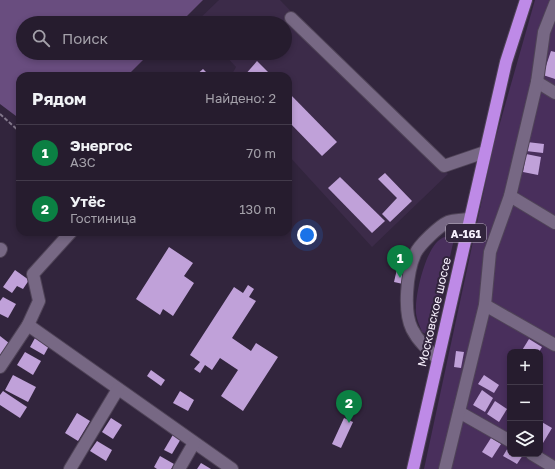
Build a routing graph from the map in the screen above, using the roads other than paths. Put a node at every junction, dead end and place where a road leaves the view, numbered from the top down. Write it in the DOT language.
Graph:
graph roads {
  1 [pos="526,0"];
  2 [pos="555,4"];
  3 [pos="292,19"];
  4 [pos="537,82"];
  5 [pos="555,93"];
  6 [pos="485,152"];
  7 [pos="510,196"];
  8 [pos="469,219"];
  9 [pos="555,223"];
  10 [pos="67,236"];
  11 [pos="484,305"];
  12 [pos="28,325"];
  13 [pos="555,345"];
  14 [pos="438,359"];
  15 [pos="0,367"];
  16 [pos="118,389"];
  17 [pos="459,412"];
  18 [pos="507,440"];
  19 [pos="194,442"];
  20 [pos="537,457"];
  21 [pos="555,468"];
  22 [pos="70,469"];
  23 [pos="179,469"];
  24 [pos="232,469"];
  25 [pos="413,469"];
  26 [pos="445,469"];
  1 -- 6 [label="highway, Московское шоссе / А-161"];
  2 -- 4 [label="street"];
  3 -- 6 [label="street"];
  4 -- 5 [label="street"];
  4 -- 7 [label="street"];
  6 -- 8 [label="highway, Московское шоссе / А-161"];
  7 -- 9 [label="street"];
  7 -- 11 [label="street"];
  8 -- 14 [label="highway, Московское шоссе / А-161"];
  8 -- 14 [label="street"];
  10 -- 12 [label="street"];
  11 -- 13 [label="street"];
  11 -- 17 [label="street"];
  12 -- 15 [label="street"];
  12 -- 16 [label="street"];
  14 -- 25 [label="highway, Московское шоссе / А-161"];
  16 -- 19 [label="street"];
  16 -- 22 [label="street"];
  17 -- 18 [label="street"];
  17 -- 26 [label="street"];
  19 -- 23 [label="street"];
  19 -- 24 [label="street"];
  20 -- 21 [label="street"];
}
